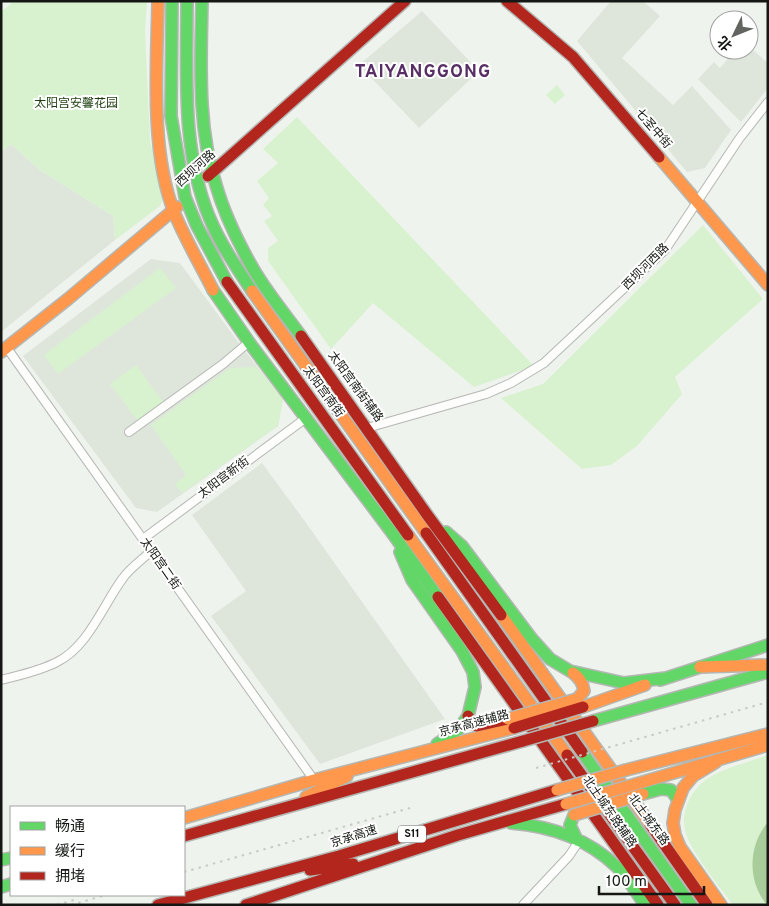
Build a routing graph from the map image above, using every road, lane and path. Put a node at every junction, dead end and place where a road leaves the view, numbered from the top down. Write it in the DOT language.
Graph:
graph roads {
  1 [pos="158,1"];
  2 [pos="167,1"];
  3 [pos="172,1"];
  4 [pos="187,1"];
  5 [pos="202,1"];
  6 [pos="405,1"];
  7 [pos="507,1"];
  8 [pos="157,25"];
  9 [pos="768,102"];
  10 [pos="212,173"];
  11 [pos="199,184"];
  12 [pos="185,197"];
  13 [pos="698,202"];
  14 [pos="174,211"];
  15 [pos="252,267"];
  16 [pos="768,285"];
  17 [pos="238,298"];
  18 [pos="268,315"];
  19 [pos="250,343"];
  20 [pos="4,350"];
  21 [pos="306,418"];
  22 [pos="367,428"];
  23 [pos="352,429"];
  24 [pos="129,432"];
  25 [pos="428,516"];
  26 [pos="390,530"];
  27 [pos="143,539"];
  28 [pos="151,551"];
  29 [pos="768,645"];
  30 [pos="768,665"];
  31 [pos="700,667"];
  32 [pos="570,672"];
  33 [pos="768,672"];
  34 [pos="666,678"];
  35 [pos="1,680"];
  36 [pos="580,703"];
  37 [pos="468,716"];
  38 [pos="511,723"];
  39 [pos="768,734"];
  40 [pos="768,745"];
  41 [pos="595,747"];
  42 [pos="428,750"];
  43 [pos="582,752"];
  44 [pos="716,762"];
  45 [pos="369,766"];
  46 [pos="314,780"];
  47 [pos="678,800"];
  48 [pos="282,808"];
  49 [pos="185,818"];
  50 [pos="497,823"];
  51 [pos="185,836"];
  52 [pos="578,840"];
  53 [pos="383,860"];
  54 [pos="266,876"];
  55 [pos="158,905"];
  56 [pos="246,905"];
  57 [pos="523,905"];
  58 [pos="644,905"];
  59 [pos="658,905"];
  60 [pos="675,905"];
  61 [pos="691,905"];
  62 [pos="707,905"];
  63 [pos="721,905"];
  1 -- 8 [label="main road"];
  2 -- 8 [label="main road"];
  3 -- 12 [label="main road, 太阳宫南街"];
  4 -- 11 [label="main road, 太阳宫南街"];
  5 -- 10 [label="main road, 太阳宫南街辅路"];
  6 -- 10 [label="main road, 西坝河路"];
  7 -- 13 [label="main road, 七圣中街"];
  8 -- 14 [label="main road"];
  9 -- 13 [label="street, 西坝河西路"];
  10 -- 11 [label="main road, 西坝河路"];
  10 -- 15 [label="main road, 太阳宫南街辅路"];
  11 -- 12 [label="main road, 西坝河路"];
  11 -- 18 [label="main road, 太阳宫南街"];
  12 -- 14 [label="main road, 西坝河路"];
  12 -- 17 [label="main road, 太阳宫南街"];
  13 -- 16 [label="main road, 七圣中街"];
  13 -- 22 [label="street, 西坝河西路"];
  14 -- 19 [label="main road"];
  14 -- 20 [label="main road, 西坝河路"];
  15 -- 18 [label="main road"];
  15 -- 22 [label="main road, 太阳宫南街辅路"];
  17 -- 19 [label="main road"];
  17 -- 60 [label="main road, 太阳宫南街"];
  18 -- 23 [label="main road, 太阳宫南街"];
  19 -- 21 [label="main road"];
  19 -- 24 [label="street"];
  20 -- 27 [label="street, 太阳宫二街"];
  21 -- 26 [label="main road"];
  21 -- 27 [label="street, 太阳宫新街"];
  22 -- 23 [label="main road"];
  22 -- 25 [label="main road, 太阳宫南街辅路"];
  23 -- 43 [label="main road, 太阳宫南街"];
  25 -- 32 [label="main road"];
  25 -- 41 [label="main road, 太阳宫南街辅路"];
  26 -- 37 [label="main road"];
  26 -- 59 [label="main road, 北土城东路辅路"];
  27 -- 28 [label="street, 太阳宫二街"];
  28 -- 35 [label="street"];
  28 -- 46 [label="street, 太阳宫二街"];
  29 -- 31 [label="main road, 京承高速辅路"];
  30 -- 31 [label="main road"];
  31 -- 34 [label="main road, 京承高速辅路"];
  32 -- 34 [label="main road"];
  32 -- 36 [label="main road"];
  33 -- 48 [label="main road, bridge"];
  34 -- 36 [label="main road, 京承高速辅路"];
  36 -- 38 [label="main road, 京承高速辅路, bridge"];
  37 -- 38 [label="main road"];
  37 -- 42 [label="main road"];
  38 -- 42 [label="main road, 京承高速辅路"];
  39 -- 54 [label="main road, 京承高速 / S11, bridge"];
  40 -- 44 [label="main road"];
  41 -- 62 [label="main road, 北土城东路辅路"];
  42 -- 45 [label="main road, 京承高速辅路"];
  43 -- 61 [label="main road, 北土城东路"];
  44 -- 47 [label="main road"];
  44 -- 50 [label="main road, bridge"];
  45 -- 46 [label="main road, 京承高速辅路"];
  45 -- 48 [label="main road"];
  46 -- 49 [label="main road, 京承高速辅路"];
  47 -- 52 [label="main road, bridge"];
  47 -- 63 [label="main road"];
  48 -- 51 [label="main road"];
  50 -- 52 [label="main road"];
  50 -- 53 [label="main road"];
  52 -- 57 [label="street"];
  52 -- 58 [label="main road"];
  53 -- 54 [label="main road"];
  53 -- 56 [label="main road"];
  54 -- 55 [label="main road, 京承高速 / S11"];
}
